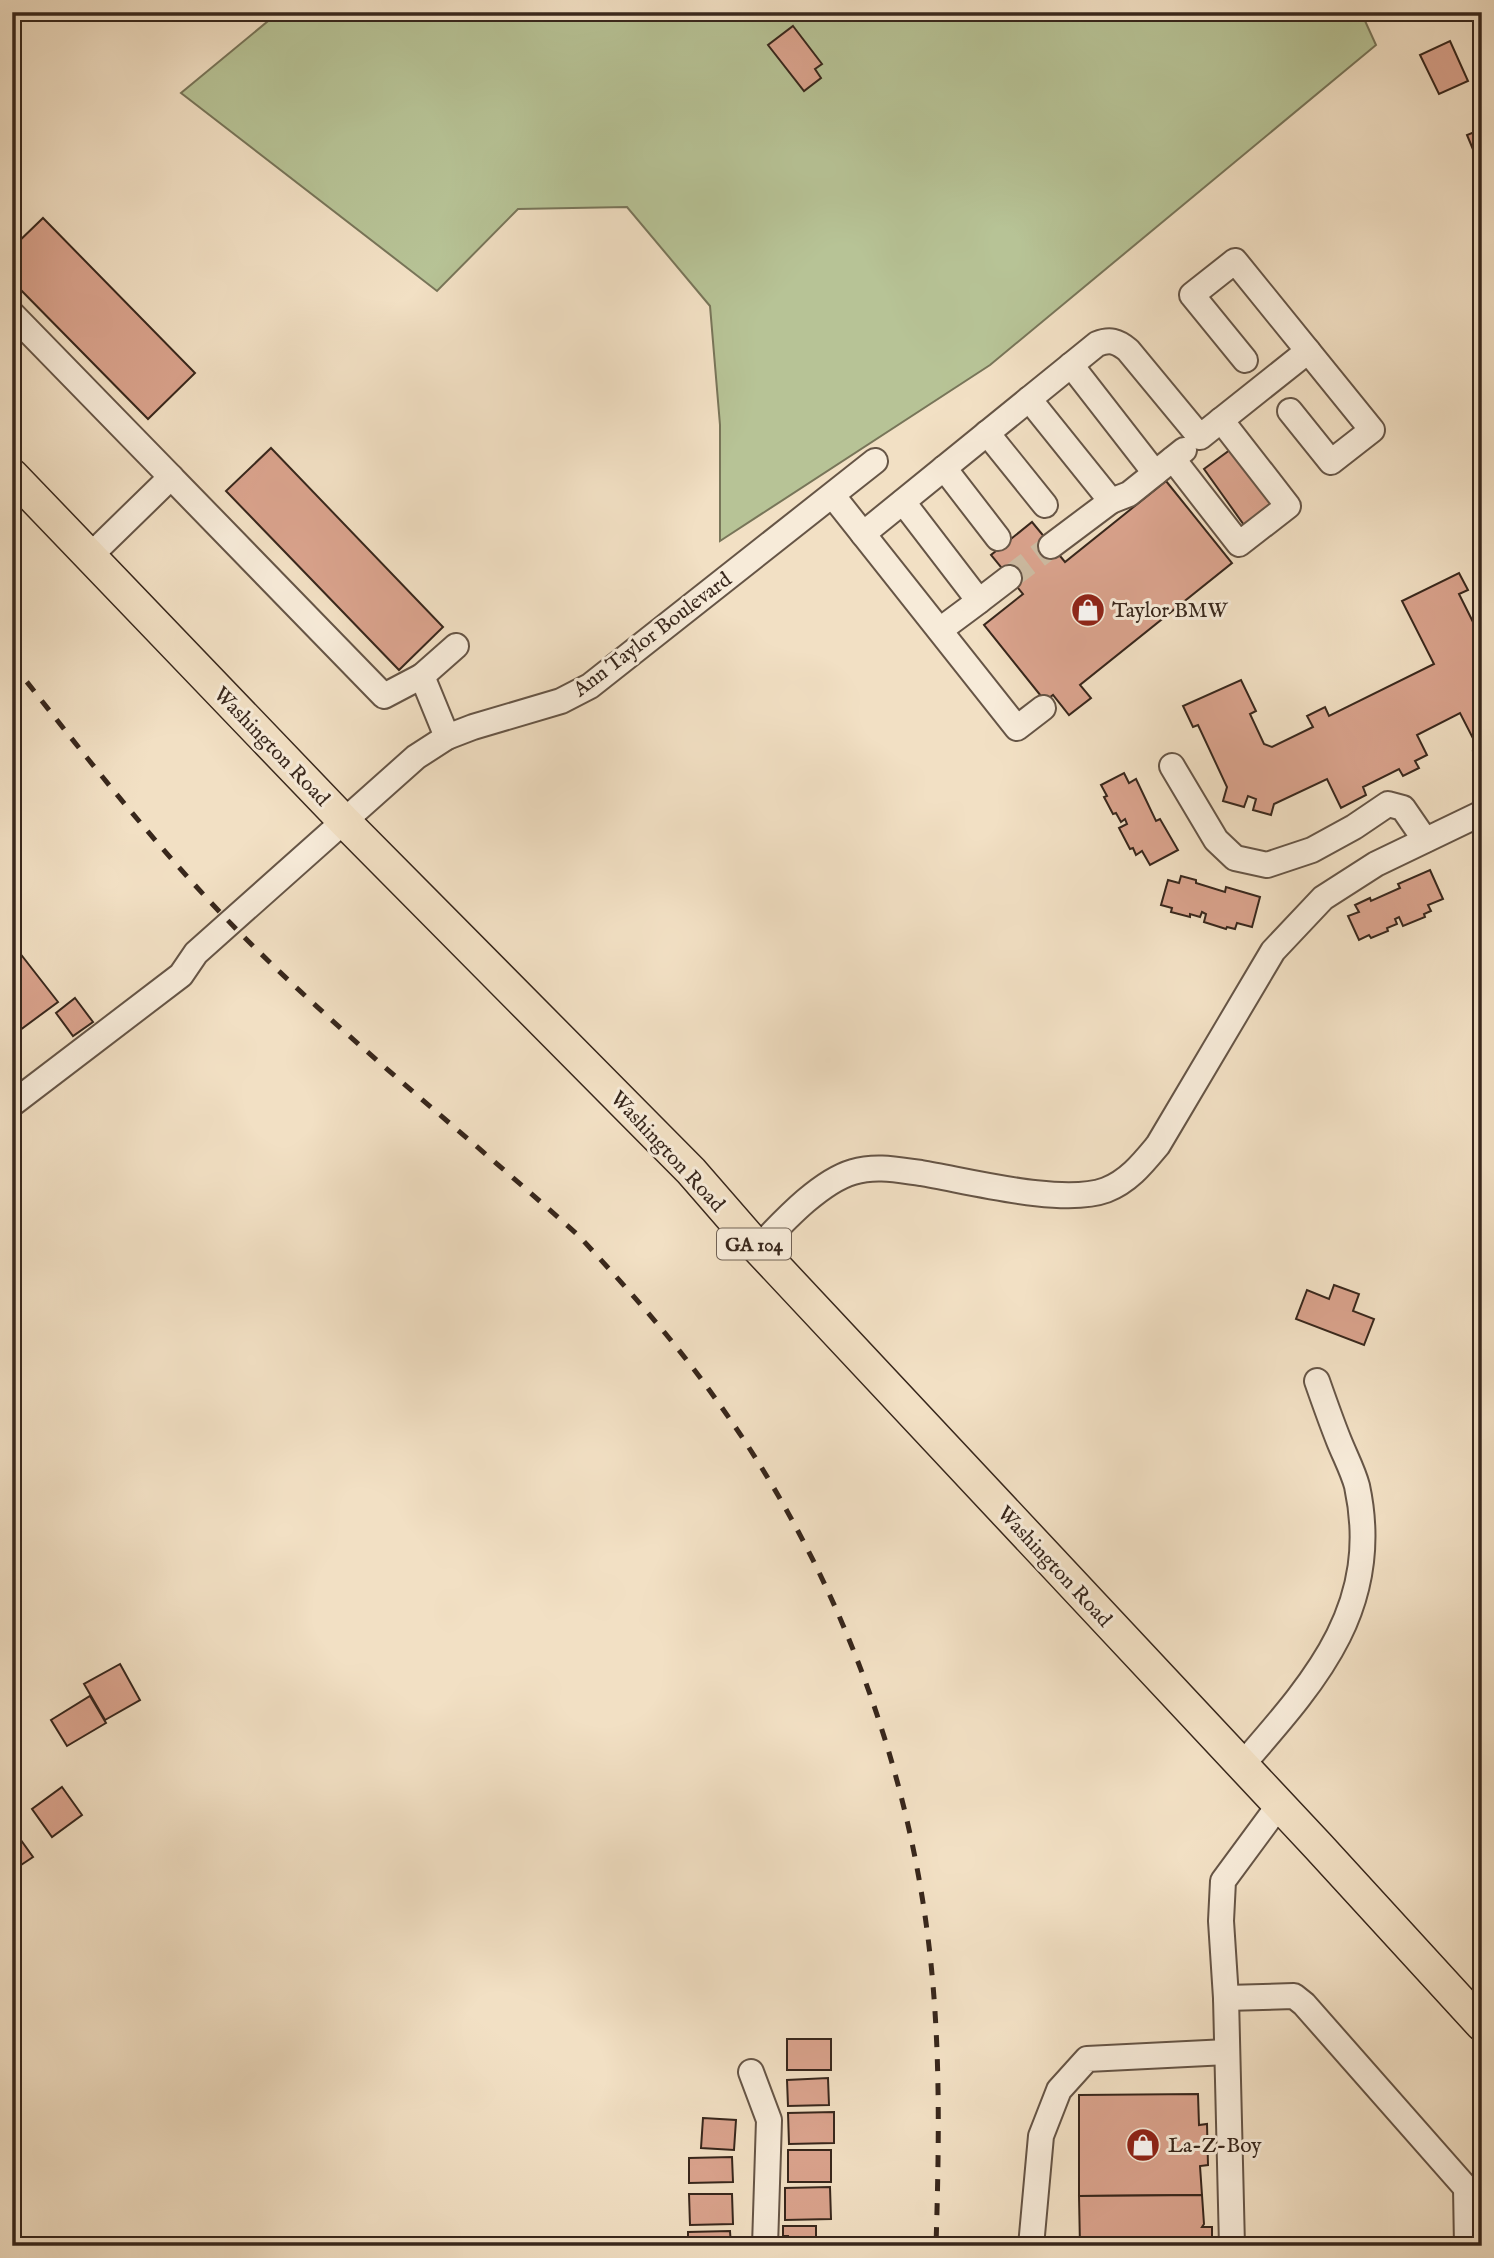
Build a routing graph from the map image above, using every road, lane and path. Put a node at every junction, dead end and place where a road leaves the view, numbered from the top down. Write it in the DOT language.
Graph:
graph roads {
  1 [pos="12,314"];
  2 [pos="1308,351"];
  3 [pos="1245,360"];
  4 [pos="1071,365"];
  5 [pos="1029,399"];
  6 [pos="1290,411"];
  7 [pos="1221,420"];
  8 [pos="987,433"];
  9 [pos="1200,437"];
  10 [pos="875,461"];
  11 [pos="1164,466"];
  12 [pos="944,468"];
  13 [pos="12,475"];
  14 [pos="171,477"];
  15 [pos="833,496"];
  16 [pos="1111,501"];
  17 [pos="903,502"];
  18 [pos="1045,505"];
  19 [pos="863,534"];
  20 [pos="998,538"];
  21 [pos="1051,546"];
  22 [pos="90,556"];
  23 [pos="1009,578"];
  24 [pos="979,601"];
  25 [pos="940,630"];
  26 [pos="456,646"];
  27 [pos="422,676"];
  28 [pos="1043,708"];
  29 [pos="447,737"];
  30 [pos="1172,766"];
  31 [pos="1482,813"];
  32 [pos="344,821"];
  33 [pos="1354,827"];
  34 [pos="1425,840"];
  35 [pos="1366,870"];
  36 [pos="12,1104"];
  37 [pos="758,1248"];
  38 [pos="1317,1381"];
  39 [pos="1242,1765"];
  40 [pos="1279,1805"];
  41 [pos="1226,1998"];
  42 [pos="1482,2025"];
  43 [pos="1227,2052"];
  44 [pos="751,2072"];
  45 [pos="1474,2197"];
  46 [pos="765,2246"];
  47 [pos="1031,2246"];
  48 [pos="1232,2246"];
  49 [pos="1467,2246"];
  1 -- 14 [label="street"];
  2 -- 3 [label="street"];
  2 -- 6 [label="street"];
  2 -- 7 [label="street"];
  4 -- 5 [label="street"];
  4 -- 9 [label="street"];
  4 -- 11 [label="street"];
  5 -- 8 [label="street"];
  5 -- 16 [label="street"];
  7 -- 9 [label="street"];
  7 -- 11 [label="street"];
  8 -- 12 [label="street"];
  8 -- 18 [label="street"];
  9 -- 11 [label="street"];
  10 -- 15 [label="street, Ann Taylor Boulevard"];
  11 -- 16 [label="street"];
  12 -- 17 [label="street"];
  12 -- 20 [label="street"];
  13 -- 22 [label="main road, Washington Road / GA 104"];
  14 -- 22 [label="street"];
  14 -- 27 [label="street"];
  15 -- 19 [label="street"];
  15 -- 29 [label="street, Ann Taylor Boulevard"];
  16 -- 21 [label="street"];
  17 -- 19 [label="street"];
  17 -- 24 [label="street"];
  19 -- 25 [label="street"];
  22 -- 32 [label="main road, Washington Road / GA 104"];
  23 -- 24 [label="street"];
  24 -- 25 [label="street"];
  25 -- 28 [label="street"];
  26 -- 27 [label="street"];
  27 -- 29 [label="street"];
  29 -- 32 [label="street, Ann Taylor Boulevard"];
  30 -- 33 [label="street"];
  31 -- 34 [label="street"];
  32 -- 36 [label="street, Ann Taylor Boulevard"];
  32 -- 37 [label="main road, Washington Road / GA 104"];
  33 -- 34 [label="street"];
  33 -- 35 [label="street"];
  34 -- 35 [label="street"];
  35 -- 37 [label="street"];
  37 -- 39 [label="main road, Washington Road / GA 104"];
  38 -- 39 [label="street"];
  39 -- 40 [label="main road, Washington Road / GA 104"];
  40 -- 41 [label="street"];
  40 -- 42 [label="main road, Washington Road / GA 104"];
  41 -- 43 [label="street"];
  41 -- 45 [label="street"];
  43 -- 47 [label="street"];
  43 -- 48 [label="street"];
  44 -- 46 [label="street"];
  45 -- 49 [label="street"];
}
